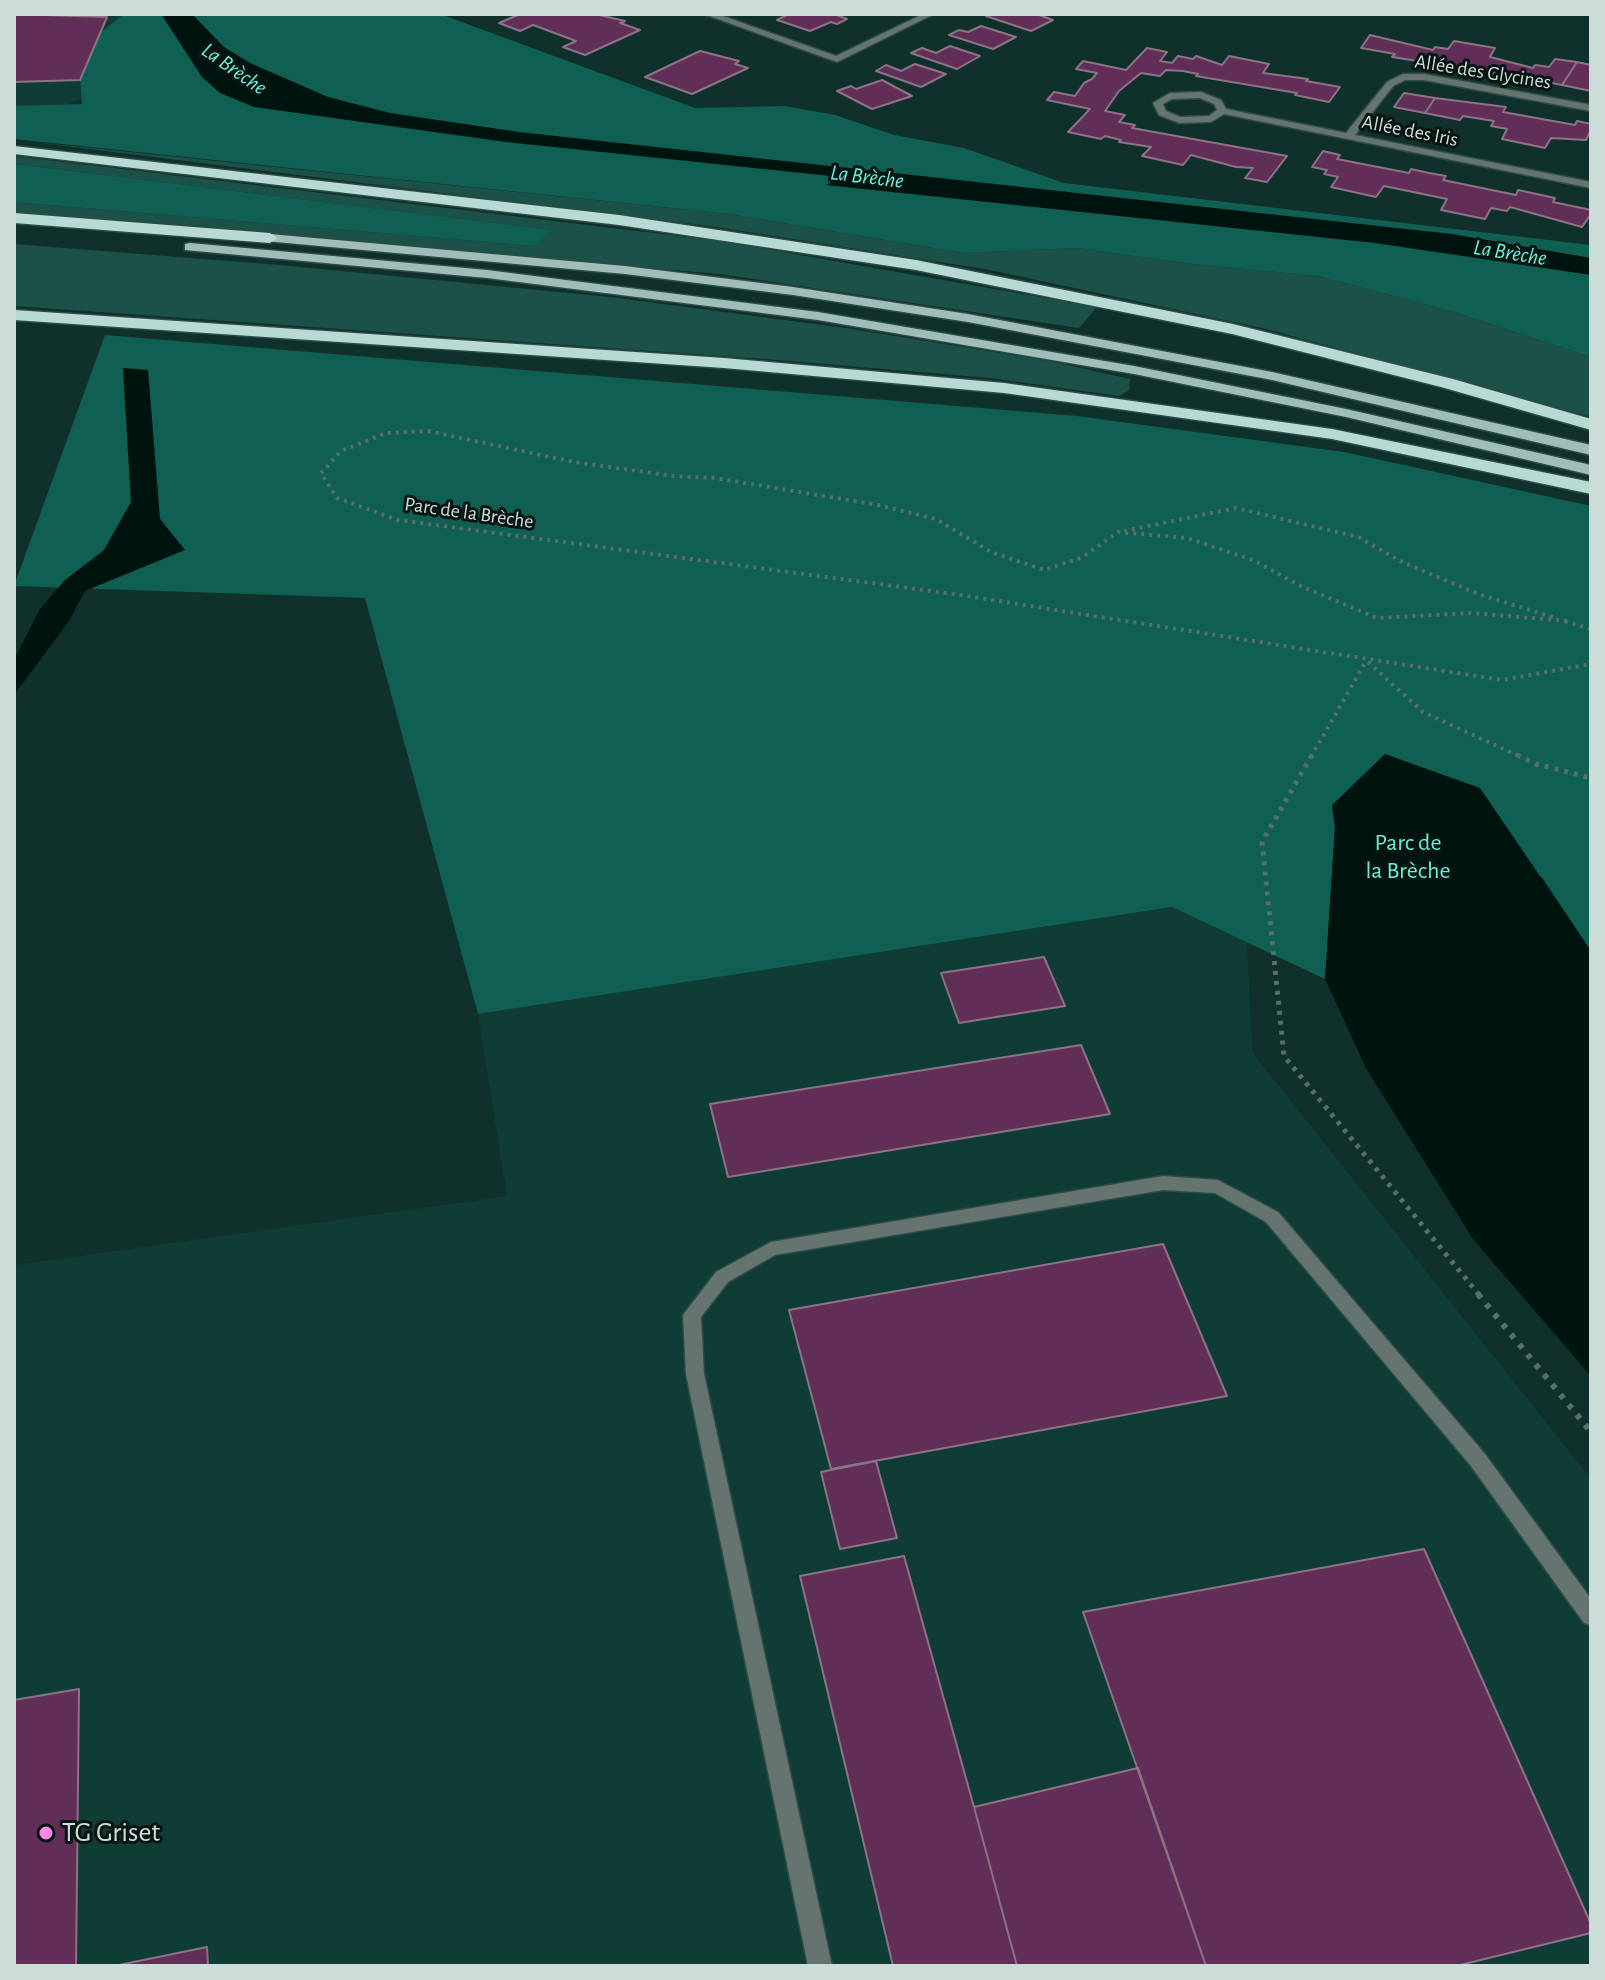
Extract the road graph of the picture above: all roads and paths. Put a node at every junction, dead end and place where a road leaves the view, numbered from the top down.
1 (708, 14) edge
2 (930, 14) edge
3 (1591, 108) edge
4 (1222, 111) junction
5 (1348, 137) junction
6 (14, 150) edge
7 (1591, 185) edge
8 (14, 218) edge
9 (14, 233) edge
10 (270, 238) joint
11 (190, 247) joint
12 (14, 315) edge
13 (1591, 425) edge
14 (1591, 450) edge
15 (1591, 470) edge
16 (1591, 488) edge
17 (1118, 532) junction
18 (1567, 621) junction
19 (1591, 629) edge
20 (1366, 661) junction
21 (1591, 664) edge
22 (1591, 778) edge
23 (1591, 1432) edge
24 (1591, 1616) edge
25 (820, 1966) edge

1 - 2 street
3 - 5 street, Allée des Glycines
4 - 4 street, Allée des Iris
4 - 5 street, Allée des Iris
5 - 7 street, Allée des Iris
6 - 13 highway
8 - 10 highway
9 - 11 highway
10 - 14 main road
11 - 15 main road
12 - 16 highway
17 - 18 path
17 - 18 path, Parc de la Brèche
17 - 20 path, Parc de la Brèche
18 - 19 path, Parc de la Brèche
20 - 21 path, Parc de la Brèche
20 - 22 path
20 - 23 path
24 - 25 street

